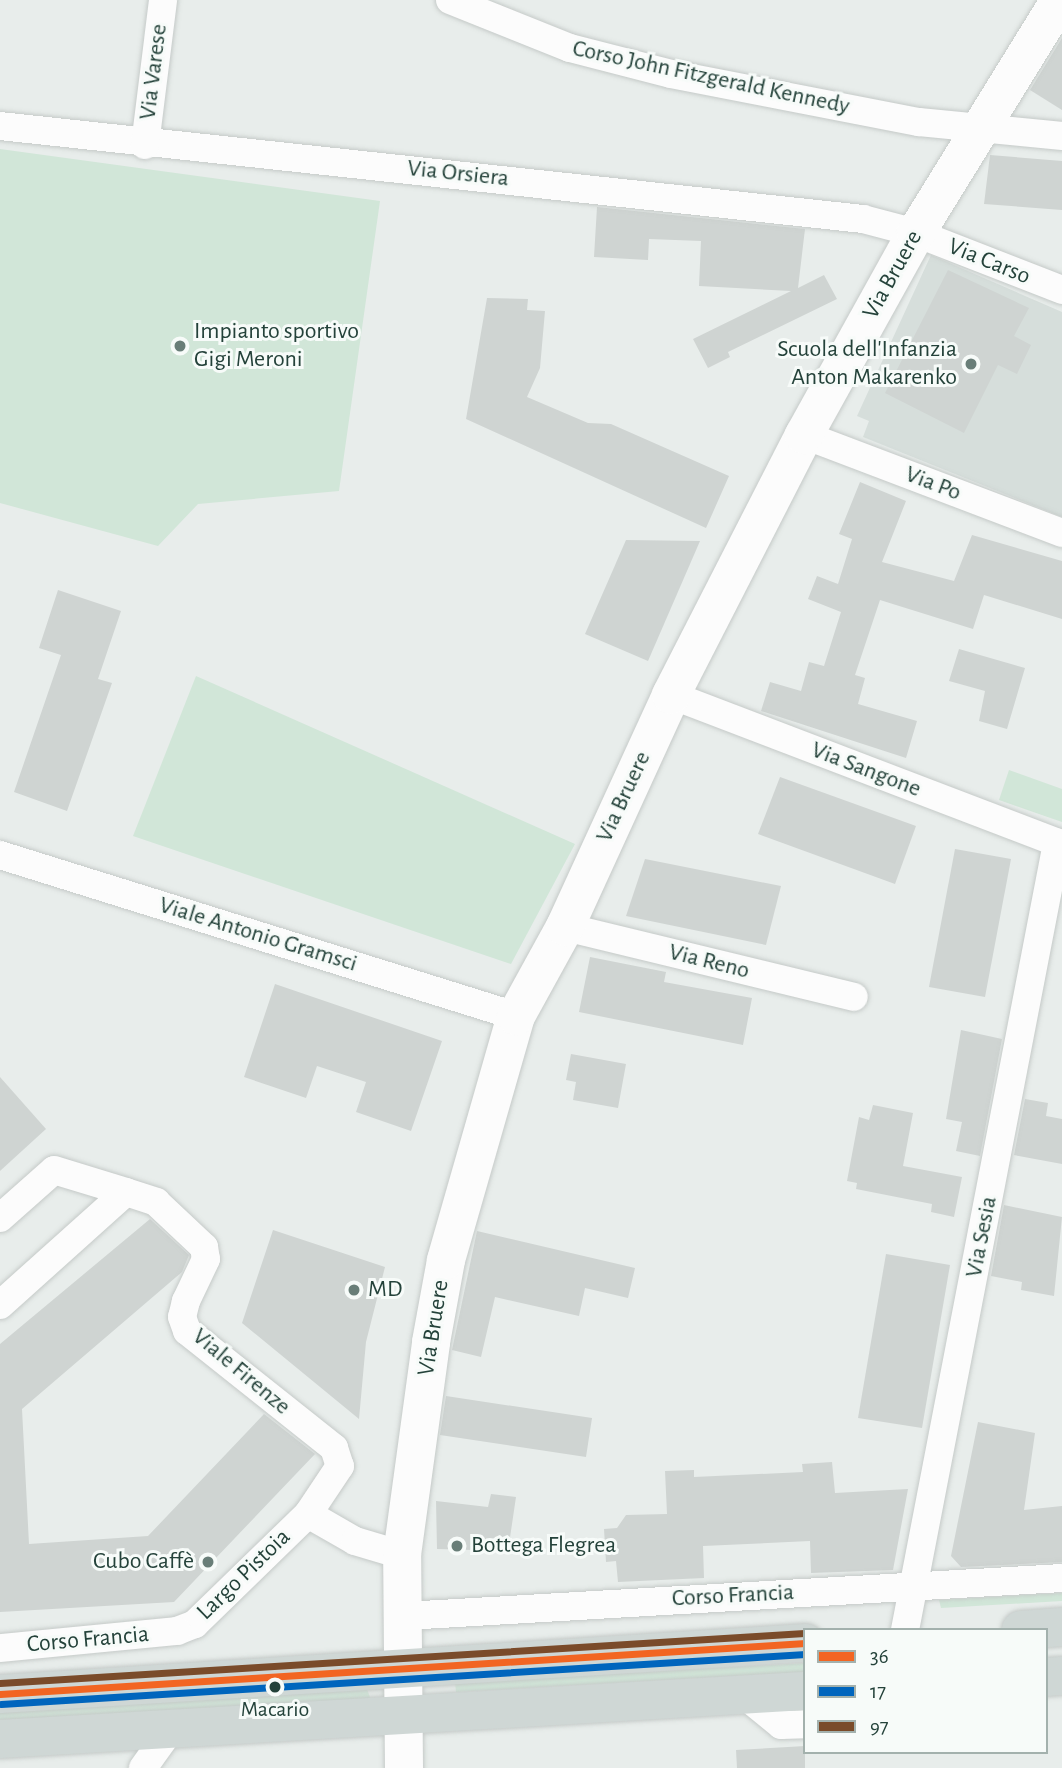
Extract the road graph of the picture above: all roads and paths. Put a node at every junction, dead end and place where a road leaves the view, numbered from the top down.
1 (163, 0) edge
2 (450, 0) edge
3 (1060, 0) edge
4 (0, 126) edge
5 (980, 131) junction
6 (1062, 136) edge
7 (145, 145) junction
8 (916, 233) junction
9 (1062, 290) edge
10 (804, 435) junction
11 (1062, 533) edge
12 (671, 695) junction
13 (1060, 844) edge
14 (0, 855) edge
15 (565, 927) junction
16 (854, 997) dead end
17 (516, 1016) junction
18 (126, 1192) junction
19 (0, 1218) edge
20 (0, 1305) edge
21 (338, 1454) joint
22 (309, 1514) junction
23 (402, 1555) junction
24 (1062, 1578) edge
25 (915, 1586) junction
26 (405, 1616) junction
27 (905, 1628) edge
28 (177, 1631) joint
29 (803, 1643) edge
30 (0, 1648) edge
31 (406, 1668) junction
32 (803, 1691) edge
33 (0, 1693) edge
34 (744, 1694) junction
35 (406, 1713) junction
36 (803, 1724) edge
37 (171, 1729) junction
38 (0, 1739) edge
39 (143, 1768) edge
40 (404, 1768) edge

1 - 7 street, Via Varese
2 - 5 street, Corso John Fitzgerald Kennedy
3 - 5 street, Via Bruere
4 - 7 street, Via Orsiera
5 - 6 street, Corso John Fitzgerald Kennedy
5 - 8 street, Via Bruere
7 - 8 street, Via Orsiera
8 - 9 street, Via Carso
8 - 10 street, Via Bruere
10 - 11 street, Via Po
10 - 12 street, Via Bruere
12 - 13 street, Via Sangone
12 - 15 street, Via Bruere
13 - 25 street, Via Sesia
14 - 17 street, Viale Antonio Gramsci
15 - 16 street, Via Reno
15 - 17 street, Via Bruere
17 - 23 street, Via Bruere
18 - 19 street, Viale Firenze
18 - 20 street
18 - 21 street, Viale Firenze
21 - 22 street, Largo Pistoia
22 - 23 street, Largo Pistoia
22 - 28 street, Largo Pistoia
23 - 26 street, Via Bruere
24 - 25 street, Corso Francia
25 - 26 street, Corso Francia
25 - 27 street, Via Sesia
26 - 31 street, Via Bruere
28 - 30 street, Corso Francia
29 - 31 main road, Corso Francia
31 - 33 main road, Corso Francia
31 - 35 street, Via Bruere
32 - 34 main road
34 - 35 main road
34 - 36 street
35 - 37 main road
35 - 40 street, Via Bruere
37 - 38 main road
37 - 39 street

